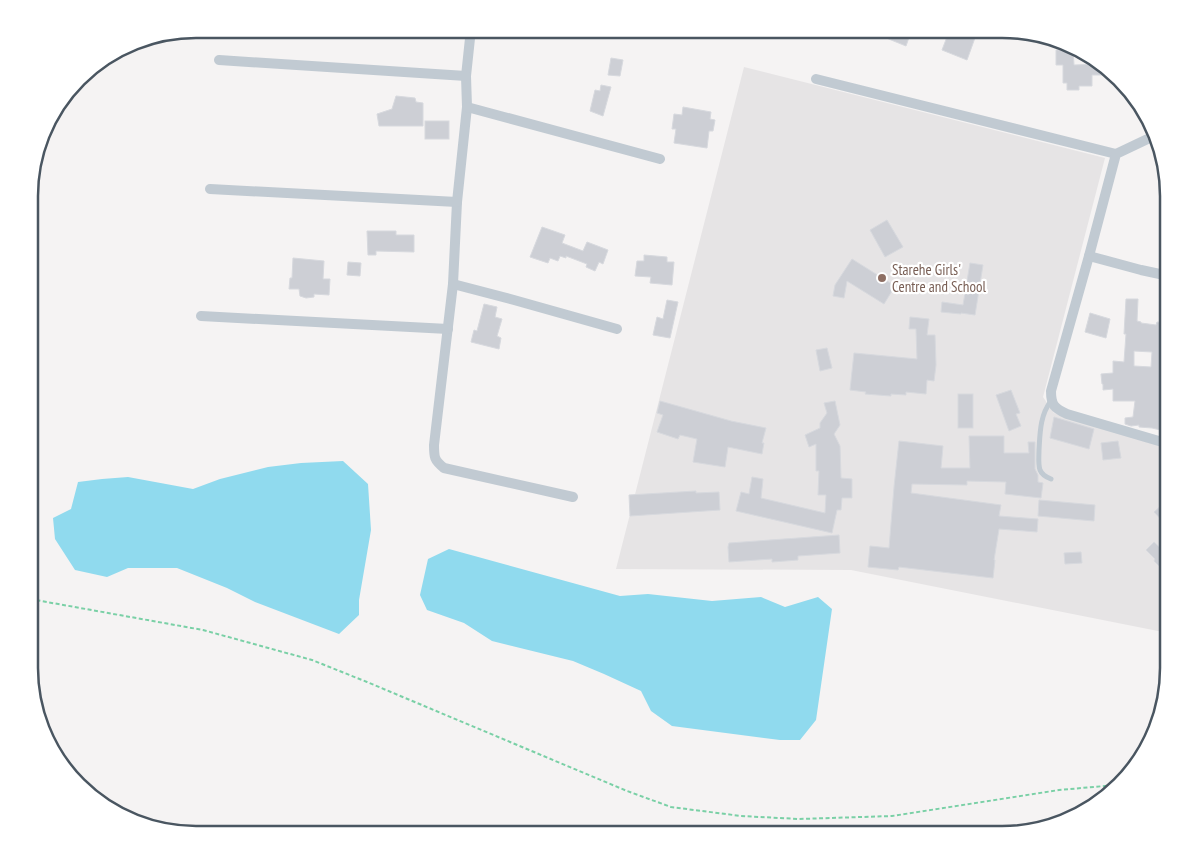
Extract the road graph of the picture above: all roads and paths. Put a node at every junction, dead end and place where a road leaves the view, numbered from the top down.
1 (470, 38) edge
2 (219, 60) dead end
3 (466, 76) junction
4 (816, 79) dead end
5 (467, 107) junction
6 (1149, 138) edge
7 (1116, 154) junction
8 (660, 159) dead end
9 (210, 189) dead end
10 (458, 202) junction
11 (1088, 256) junction
12 (1160, 274) edge
13 (454, 284) junction
14 (201, 316) dead end
15 (448, 329) junction
16 (617, 329) dead end
17 (1051, 401) junction
18 (1160, 441) edge
19 (1052, 479) dead end
20 (573, 497) dead end
21 (38, 599) edge
22 (1108, 786) edge

1 - 3 street
2 - 3 street
3 - 5 street
4 - 7 street
5 - 8 street
5 - 10 street
6 - 7 street
7 - 11 street
9 - 10 street
10 - 13 street
11 - 12 street
11 - 17 street
13 - 15 street
13 - 16 street
14 - 15 street
15 - 20 street
17 - 18 street
17 - 19 lane
21 - 22 path

